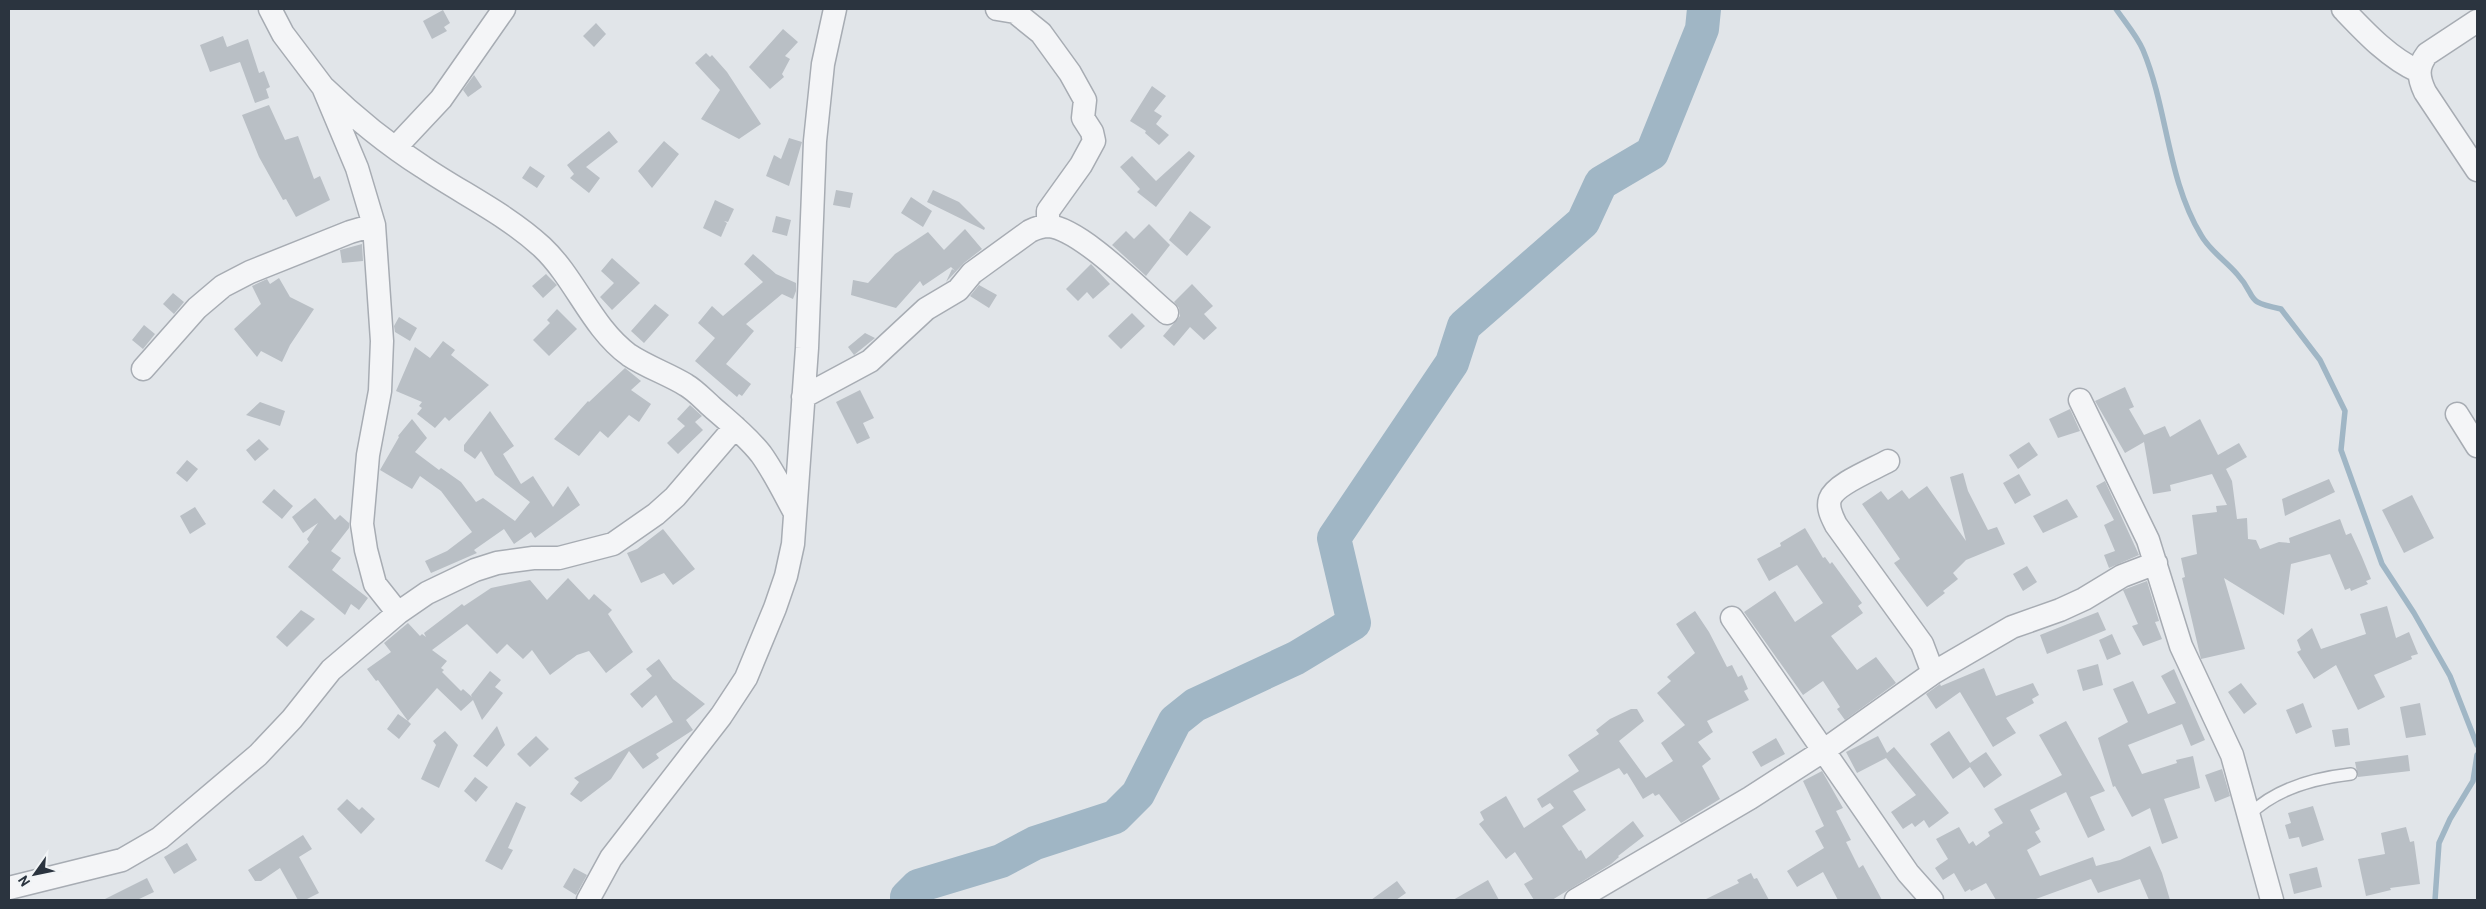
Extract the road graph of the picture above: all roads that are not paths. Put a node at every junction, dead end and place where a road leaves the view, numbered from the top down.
1 (270, 9) edge
2 (504, 9) edge
3 (835, 9) edge
4 (998, 9) edge
5 (2343, 9) edge
6 (2477, 21) edge
7 (2418, 71) junction
8 (323, 86) junction
9 (395, 148) junction
10 (2477, 170) edge
11 (374, 225) junction
12 (1048, 226) junction
13 (1167, 313) dead end
14 (143, 369) dead end
15 (802, 397) junction
16 (2080, 400) dead end
17 (2456, 414) dead end
18 (736, 428) junction
19 (2477, 446) edge
20 (1888, 461) dead end
21 (795, 514) junction
22 (2156, 563) junction
23 (398, 613) junction
24 (1732, 618) dead end
25 (1933, 673) junction
26 (1823, 751) junction
27 (2351, 774) dead end
28 (2250, 814) junction
29 (9, 888) edge
30 (588, 900) edge
31 (1576, 900) edge
32 (1932, 900) edge
33 (2272, 900) edge

1 - 8 street
2 - 9 street
3 - 15 street
4 - 12 street
5 - 7 street
6 - 7 street
7 - 10 street
8 - 9 street
8 - 11 street
9 - 18 street
11 - 14 street
11 - 23 street
12 - 13 street
12 - 15 street
15 - 21 street
16 - 22 street
17 - 19 street
18 - 21 street
18 - 23 street
20 - 25 street
21 - 30 street
22 - 25 street
22 - 28 street
23 - 29 street
24 - 26 street
25 - 26 street
26 - 31 street
26 - 32 street
27 - 28 lane
28 - 33 street

